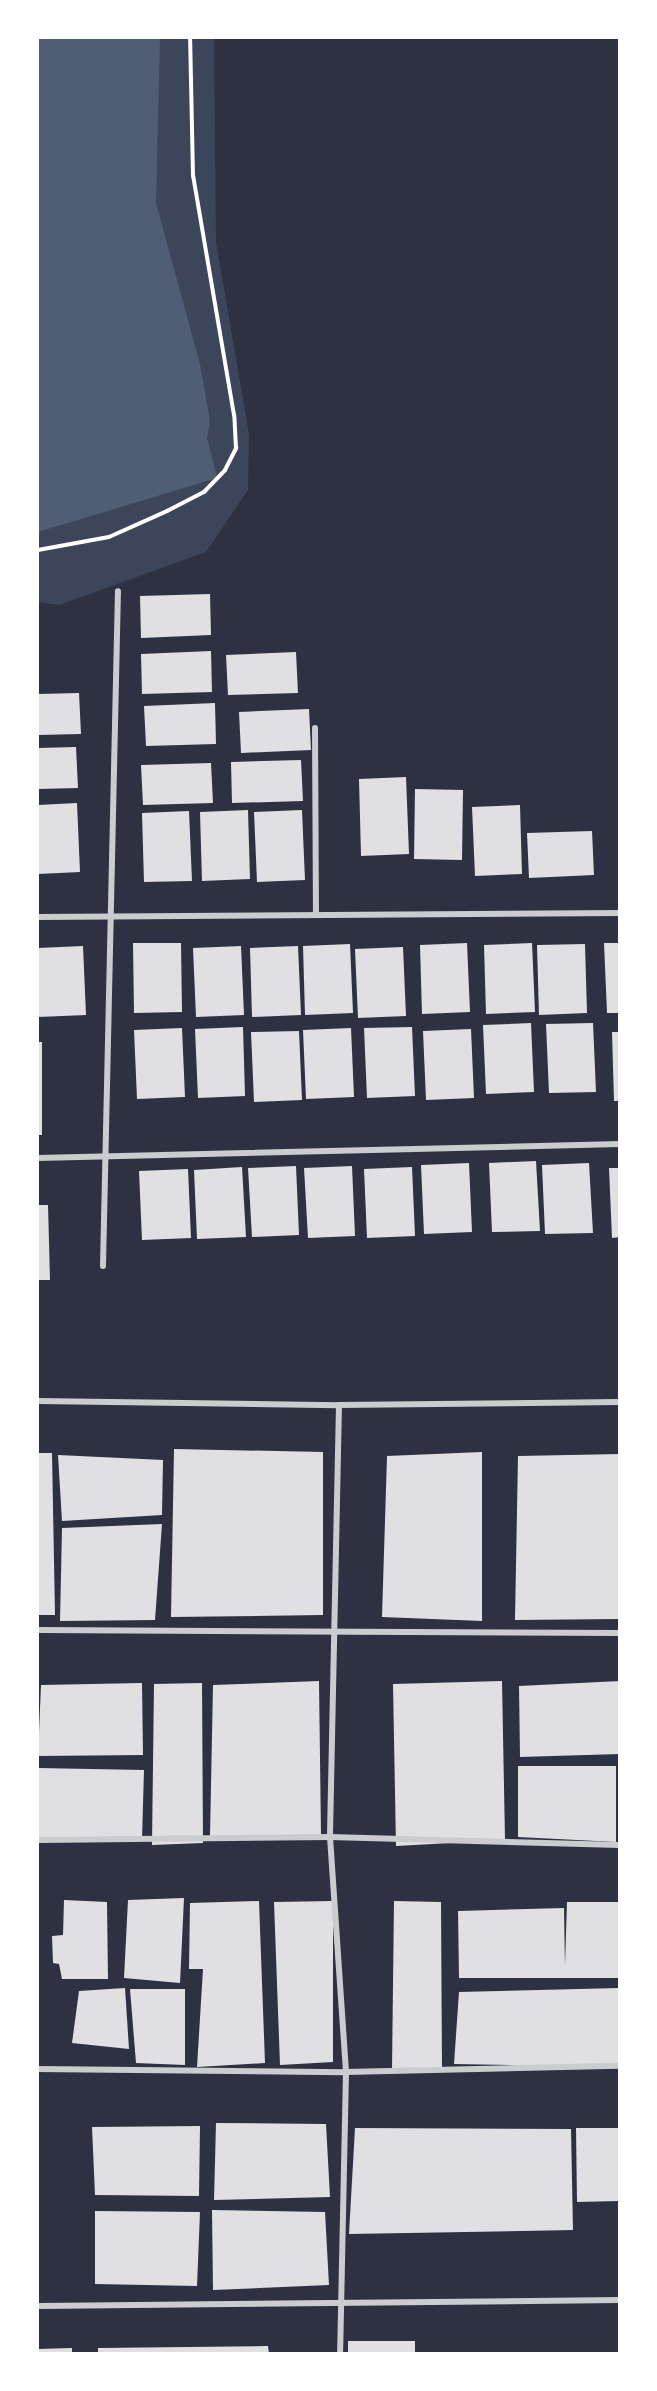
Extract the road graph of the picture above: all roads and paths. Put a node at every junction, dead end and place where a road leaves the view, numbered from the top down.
1 (190, 38) edge
2 (38, 550) edge
3 (118, 591) dead end
4 (315, 728) dead end
5 (620, 913) edge
6 (316, 915) junction
7 (38, 917) edge
8 (112, 917) junction
9 (620, 1144) edge
10 (105, 1156) junction
11 (38, 1158) edge
12 (103, 1266) dead end
13 (38, 1401) edge
14 (620, 1402) edge
15 (339, 1405) junction
16 (38, 1630) edge
17 (332, 1633) junction
18 (620, 1633) edge
19 (330, 1837) junction
20 (38, 1840) edge
21 (620, 1845) edge
22 (620, 2066) edge
23 (38, 2069) edge
24 (346, 2072) junction
25 (620, 2300) edge
26 (341, 2302) junction
27 (38, 2306) edge
28 (340, 2354) edge

1 - 2 path
3 - 8 street
4 - 6 street
5 - 6 street
6 - 8 street
7 - 8 street
8 - 10 street
9 - 10 street
10 - 11 street
10 - 12 street
13 - 15 street
14 - 15 street
15 - 17 street
16 - 17 street
17 - 18 street
17 - 19 street
19 - 20 street
19 - 21 street
19 - 24 street
22 - 24 street
23 - 24 street
24 - 26 street
25 - 26 street
26 - 27 street
26 - 28 street

